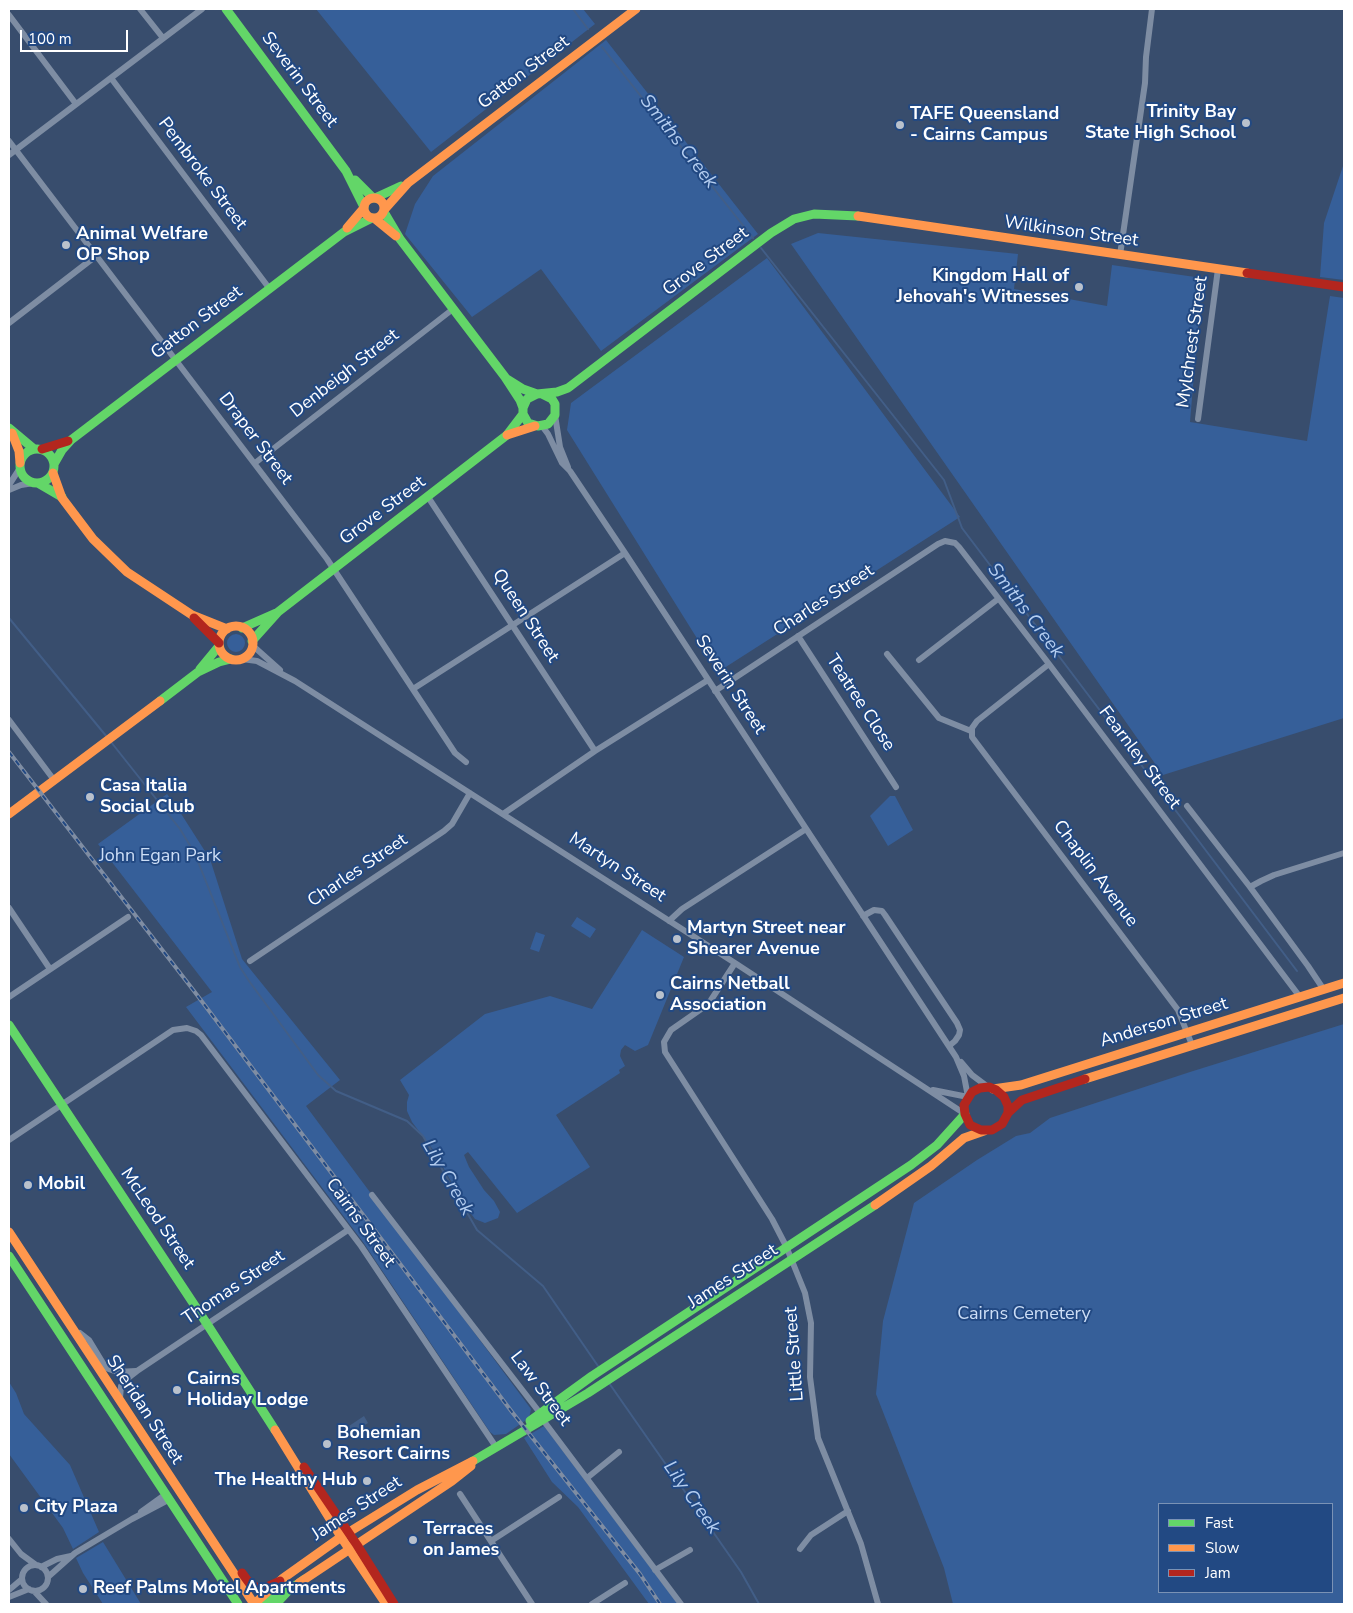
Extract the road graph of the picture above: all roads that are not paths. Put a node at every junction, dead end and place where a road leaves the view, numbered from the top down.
1 (140, 9) edge
2 (202, 9) edge
3 (226, 9) edge
4 (636, 9) edge
5 (1152, 9) edge
6 (9, 15) edge
7 (162, 38) junction
8 (111, 78) junction
9 (76, 104) junction
10 (9, 142) edge
11 (15, 150) junction
12 (9, 155) edge
13 (346, 171) junction
14 (408, 183) junction
15 (374, 198) junction
16 (364, 208) junction
17 (384, 211) junction
18 (373, 218) junction
19 (794, 219) joint
20 (344, 232) junction
21 (400, 239) junction
22 (1120, 255) junction
23 (96, 256) junction
24 (1218, 268) junction
25 (1344, 287) edge
26 (269, 288) junction
27 (453, 310) junction
28 (9, 322) edge
29 (176, 360) junction
30 (505, 377) junction
31 (568, 388) junction
32 (540, 394) junction
33 (523, 411) junction
34 (555, 412) junction
35 (1198, 419) dead end
36 (539, 426) junction
37 (10, 430) edge
38 (507, 435) junction
39 (71, 440) junction
40 (38, 449) junction
41 (255, 463) junction
42 (20, 466) junction
43 (54, 468) junction
44 (570, 471) junction
45 (36, 483) junction
46 (9, 485) edge
47 (9, 490) edge
48 (428, 497) junction
49 (62, 498) junction
50 (950, 541) joint
51 (624, 553) junction
52 (333, 569) junction
53 (998, 599) junction
54 (278, 612) junction
55 (192, 615) junction
56 (513, 625) junction
57 (242, 628) junction
58 (227, 629) junction
59 (798, 636) junction
60 (252, 643) junction
61 (219, 645) junction
62 (887, 654) dead end
63 (231, 659) junction
64 (242, 659) junction
65 (919, 660) dead end
66 (1049, 664) junction
67 (198, 672) junction
68 (286, 676) junction
69 (708, 680) junction
70 (413, 689) junction
71 (715, 691) junction
72 (9, 720) edge
73 (973, 728) junction
74 (595, 751) junction
75 (466, 762) dead end
76 (54, 780) junction
77 (896, 787) dead end
78 (470, 794) junction
79 (1187, 806) dead end
80 (9, 814) edge
81 (503, 814) junction
82 (806, 829) junction
83 (1344, 853) edge
84 (1250, 887) junction
85 (9, 908) edge
86 (863, 916) junction
87 (128, 917) dead end
88 (669, 921) junction
89 (250, 960) dead end
90 (735, 963) junction
91 (50, 969) junction
92 (1344, 983) edge
93 (1324, 990) junction
94 (9, 997) edge
95 (1300, 997) junction
96 (1344, 998) edge
97 (9, 1025) edge
98 (1188, 1032) junction
99 (1192, 1045) junction
100 (949, 1046) junction
101 (956, 1057) junction
102 (991, 1088) junction
103 (930, 1090) junction
104 (968, 1097) junction
105 (62, 1105) junction
106 (1008, 1113) junction
107 (965, 1114) junction
108 (984, 1131) junction
109 (9, 1140) edge
110 (372, 1195) dead end
111 (348, 1230) junction
112 (9, 1232) edge
113 (786, 1246) junction
114 (9, 1256) edge
115 (791, 1259) junction
116 (69, 1324) junction
117 (207, 1324) junction
118 (137, 1371) junction
119 (120, 1403) junction
120 (541, 1416) junction
121 (496, 1448) junction
122 (619, 1452) dead end
123 (486, 1454) junction
124 (587, 1478) junction
125 (180, 1492) junction
126 (460, 1494) dead end
127 (168, 1497) junction
128 (559, 1497) dead end
129 (848, 1512) junction
130 (345, 1535) junction
131 (9, 1539) edge
132 (491, 1541) junction
133 (353, 1547) junction
134 (800, 1549) dead end
135 (690, 1550) dead end
136 (20, 1554) junction
137 (72, 1555) junction
138 (38, 1566) junction
139 (655, 1570) junction
140 (23, 1572) junction
141 (48, 1577) junction
142 (305, 1579) junction
143 (22, 1580) junction
144 (280, 1581) junction
145 (625, 1583) dead end
146 (45, 1586) junction
147 (9, 1590) edge
148 (32, 1590) junction
149 (9, 1597) edge
150 (45, 1604) edge
151 (238, 1604) edge
152 (253, 1604) edge
153 (263, 1604) edge
154 (276, 1604) edge
155 (386, 1604) edge
156 (394, 1604) edge
157 (532, 1604) edge
158 (592, 1604) edge
159 (681, 1604) edge
160 (878, 1604) edge

1 - 7 street
2 - 7 street
3 - 13 main road, Severin Street
4 - 14 main road, Gatton Street
5 - 22 street
6 - 9 street
7 - 8 street
8 - 9 street
8 - 26 street, Pembroke Street
9 - 11 street
10 - 11 street, Draper Street
11 - 12 street
11 - 23 street, Draper Street
13 - 15 main road, Severin Street
13 - 16 main road, Severin Street
14 - 15 main road, Gatton Street
14 - 17 main road, Gatton Street
15 - 16 main road
15 - 17 main road
16 - 18 main road
16 - 20 main road, Gatton Street
17 - 18 main road
17 - 21 main road
18 - 20 main road, Gatton Street
18 - 21 main road
19 - 22 main road, Wilkinson Street
19 - 31 main road, Grove Street
20 - 26 main road, Gatton Street
21 - 27 main road
22 - 24 main road, Wilkinson Street
23 - 28 street
23 - 29 street, Draper Street
24 - 25 main road, Wilkinson Street
24 - 35 street, Mylchrest Street
26 - 29 main road, Gatton Street
27 - 30 main road
27 - 41 street, Denbeigh Street
29 - 39 main road, Gatton Street
29 - 41 street, Draper Street
30 - 32 main road
30 - 33 main road
31 - 32 main road, Grove Street
31 - 34 main road, Grove Street
32 - 33 main road
32 - 34 main road
33 - 36 main road
33 - 38 main road, Grove Street
34 - 36 main road
34 - 44 street, Severin Street
36 - 38 main road, Grove Street
36 - 44 street, Severin Street
37 - 40 main road
37 - 42 main road
38 - 48 main road, Grove Street
39 - 40 main road, Gatton Street
39 - 43 main road, Gatton Street
40 - 42 main road
40 - 43 main road
41 - 52 street, Draper Street
42 - 45 main road
42 - 46 street
43 - 45 main road
43 - 49 main road
44 - 51 street, Severin Street
45 - 47 street
45 - 49 main road
48 - 52 main road, Grove Street
48 - 56 street, Queen Street
49 - 55 main road
50 - 53 street, Fearnley Street
50 - 59 street, Charles Street
51 - 56 street
51 - 69 street, Severin Street
52 - 54 main road, Grove Street
52 - 70 street, Draper Street
53 - 65 street
53 - 66 street, Fearnley Street
54 - 57 main road, Grove Street
54 - 60 main road, Grove Street
55 - 58 main road
55 - 61 main road
56 - 70 street
56 - 74 street, Queen Street
57 - 58 main road
57 - 60 main road
58 - 61 main road
59 - 71 street, Charles Street
59 - 77 street, Teatree Close
60 - 64 main road
60 - 68 street, Martyn Street
61 - 63 main road
61 - 67 main road
62 - 73 street
63 - 64 main road
63 - 67 main road
64 - 68 street, Martyn Street
66 - 73 street
66 - 95 street, Fearnley Street
67 - 76 main road
68 - 78 street, Martyn Street
69 - 71 street, Severin Street
69 - 74 street
70 - 75 street, Draper Street
71 - 82 street, Severin Street
72 - 76 street
73 - 98 street, Chaplin Avenue
74 - 81 street
76 - 80 main road
78 - 81 street, Martyn Street
78 - 89 street, Charles Street
79 - 84 street, Fearnley Street
81 - 88 street, Martyn Street
82 - 86 street, Severin Street
82 - 88 street
83 - 84 street
84 - 93 street, Fearnley Street
85 - 91 street
86 - 100 street, Severin Street
86 - 100 street
87 - 91 street
88 - 90 street, Martyn Street
90 - 103 street, Martyn Street
90 - 113 street, Little Street
91 - 94 street
92 - 93 main road, Anderson Street
93 - 95 main road, Anderson Street
95 - 98 main road, Anderson Street
96 - 99 main road, Anderson Street
97 - 105 main road, McLeod Street
98 - 99 street, Chaplin Avenue
98 - 102 main road, Anderson Street
99 - 106 main road, Anderson Street
100 - 101 street, Severin Street
101 - 102 street, Severin Street
101 - 104 street, Severin Street
102 - 104 main road
102 - 106 main road
103 - 104 street, Martyn Street
103 - 107 street, Martyn Street
104 - 107 main road
105 - 109 street
105 - 111 street, Cairns Street
105 - 117 main road, McLeod Street
106 - 108 main road
107 - 108 main road
107 - 113 main road, James Street
108 - 115 main road, James Street
110 - 120 street, Law Street
111 - 117 street, Thomas Street
111 - 121 street, Cairns Street
112 - 116 main road, Sheridan Street
113 - 115 street, Little Street
113 - 120 main road, James Street
114 - 127 main road, Sheridan Street
115 - 120 main road, James Street
115 - 129 street, Little Street
116 - 118 street
116 - 119 main road, Sheridan Street
117 - 118 street, Thomas Street
117 - 130 main road, McLeod Street
118 - 119 street, Thomas Street
119 - 125 main road, Sheridan Street
120 - 121 main road, James Street
120 - 124 street, Law Street
121 - 123 main road, James Street
122 - 124 street
123 - 130 main road, James Street
123 - 133 main road, James Street
124 - 139 street, Law Street
125 - 127 main road
125 - 144 main road
125 - 152 main road, Sheridan Street
126 - 132 street
127 - 137 street
127 - 151 main road, Sheridan Street
128 - 132 street
129 - 134 street
129 - 160 street, Little Street
130 - 133 main road, McLeod Street
130 - 144 main road, James Street
131 - 136 street
132 - 157 street
133 - 142 main road, James Street
133 - 155 main road, McLeod Street
133 - 156 main road, McLeod Street
135 - 139 street
136 - 138 street
136 - 140 street
137 - 138 street
137 - 141 street
138 - 140 street
138 - 141 street
139 - 159 street, Law Street
140 - 143 street
141 - 146 street
142 - 153 main road, James Street
142 - 154 main road
143 - 147 street
143 - 148 street
144 - 152 main road, James Street
145 - 158 street
146 - 148 street
146 - 150 street
148 - 149 street
148 - 150 street

